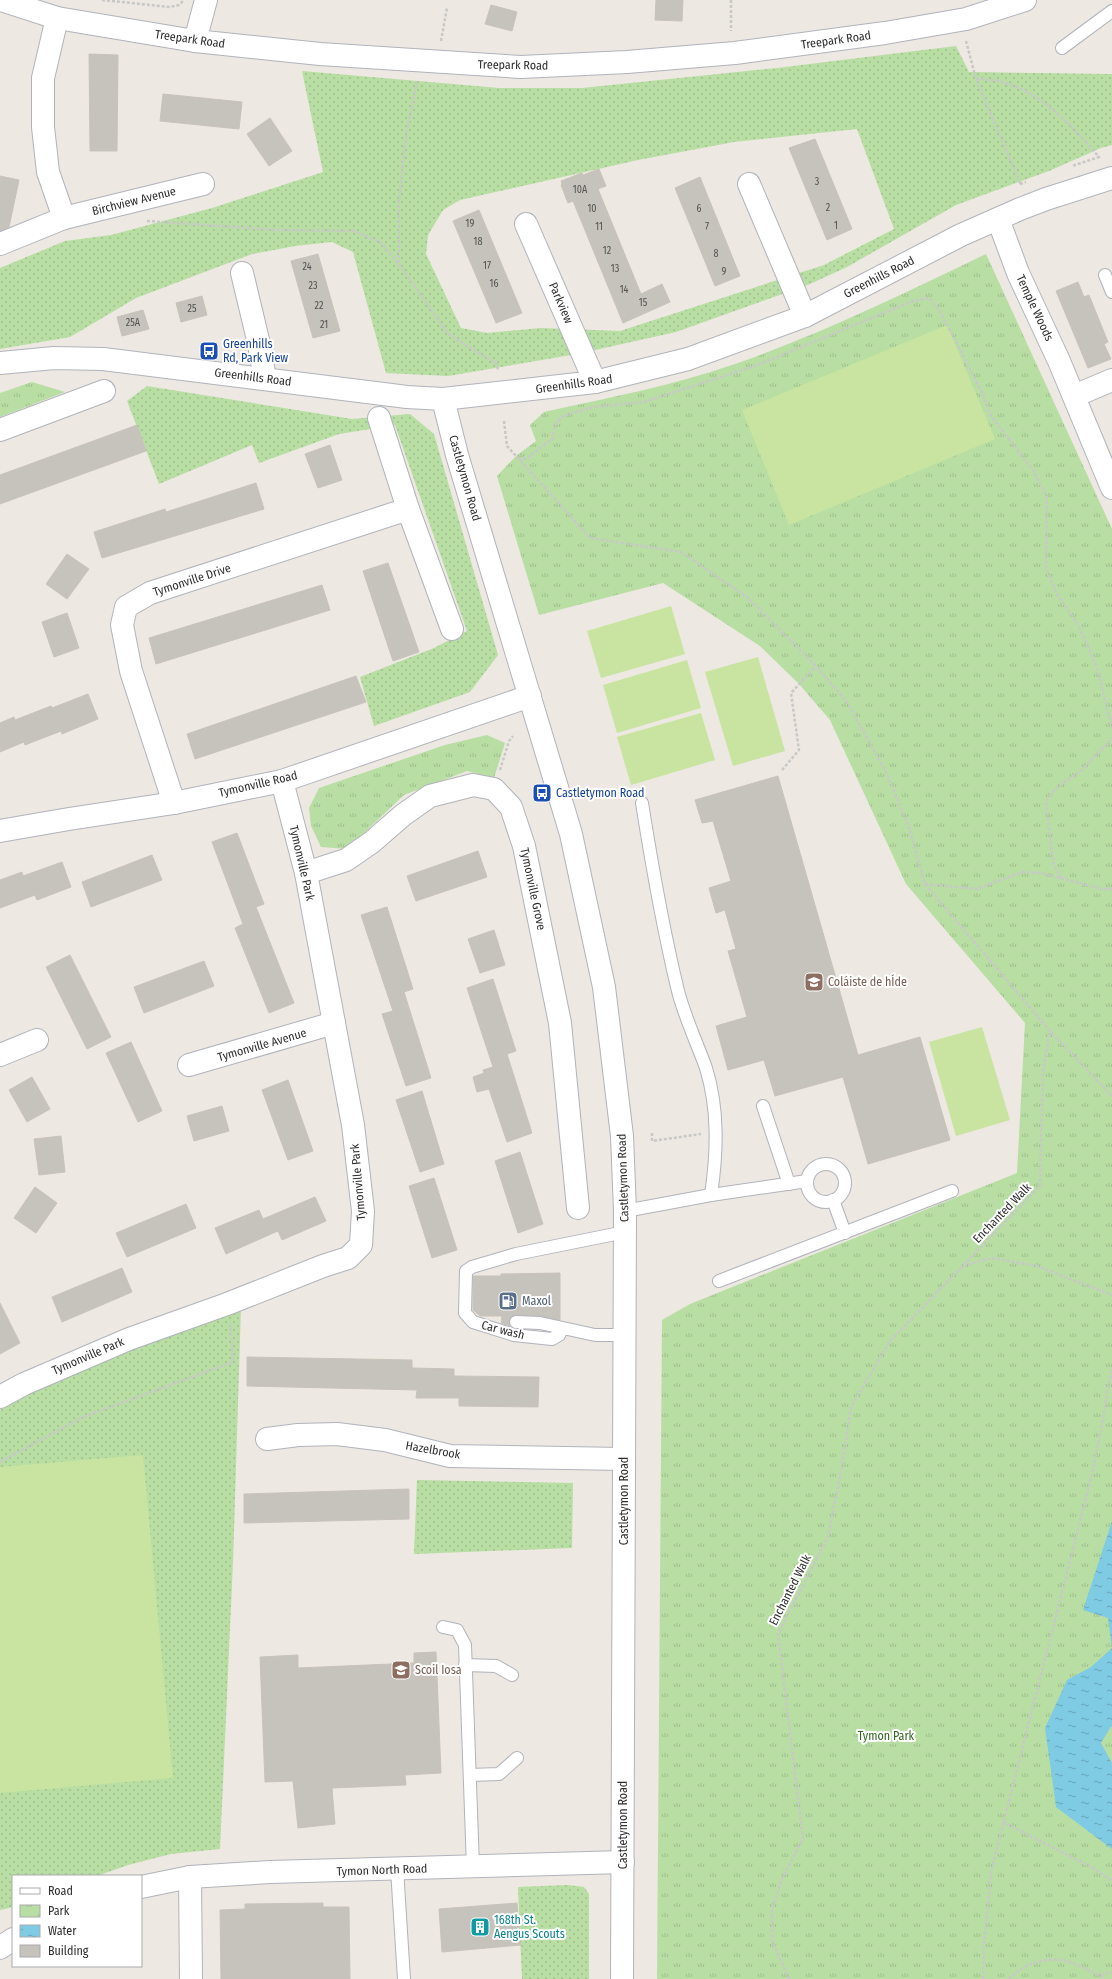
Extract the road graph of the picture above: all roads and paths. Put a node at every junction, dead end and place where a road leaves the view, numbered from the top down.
1 (1, 0) edge
2 (102, 0) edge
3 (184, 0) edge
4 (206, 0) edge
5 (731, 0) edge
6 (1025, 0) edge
7 (447, 8) dead end
8 (1112, 11) edge
9 (57, 18) junction
10 (731, 33) dead end
11 (965, 35) dead end
12 (195, 41) junction
13 (440, 42) dead end
14 (1062, 48) dead end
15 (976, 78) junction
16 (418, 81) dead end
17 (1099, 157) dead end
18 (1112, 178) edge
19 (204, 184) dead end
20 (750, 184) dead end
21 (1022, 188) dead end
22 (64, 218) junction
23 (998, 219) junction
24 (142, 220) dead end
25 (526, 224) dead end
26 (0, 244) edge
27 (399, 264) junction
28 (242, 273) dead end
29 (1105, 275) dead end
30 (1112, 292) edge
31 (805, 316) junction
32 (0, 363) edge
33 (499, 376) dead end
34 (265, 379) junction
35 (1112, 380) edge
36 (594, 382) junction
37 (104, 392) dead end
38 (1074, 396) junction
39 (443, 399) junction
40 (379, 418) dead end
41 (504, 421) dead end
42 (0, 430) edge
43 (517, 458) junction
44 (1112, 488) edge
45 (408, 510) junction
46 (452, 629) dead end
47 (816, 666) junction
48 (530, 696) junction
49 (1112, 728) edge
50 (513, 736) dead end
51 (1112, 738) edge
52 (782, 770) dead end
53 (499, 775) dead end
54 (282, 781) junction
55 (174, 803) junction
56 (642, 803) dead end
57 (0, 832) edge
58 (306, 872) junction
59 (1061, 878) junction
60 (925, 884) junction
61 (1112, 889) edge
62 (334, 1023) junction
63 (1050, 1031) junction
64 (37, 1040) dead end
65 (0, 1055) edge
66 (190, 1066) dead end
67 (1112, 1096) edge
68 (763, 1106) dead end
69 (716, 1131) junction
70 (652, 1133) dead end
71 (807, 1181) junction
72 (789, 1184) junction
73 (952, 1191) dead end
74 (711, 1195) junction
75 (833, 1200) junction
76 (578, 1208) dead end
77 (625, 1221) junction
78 (845, 1233) junction
79 (963, 1266) junction
80 (718, 1281) dead end
81 (1112, 1295) edge
82 (227, 1304) junction
83 (516, 1322) dead end
84 (562, 1329) junction
85 (626, 1335) junction
86 (1112, 1368) edge
87 (0, 1397) edge
88 (267, 1439) dead end
89 (624, 1459) junction
90 (0, 1462) edge
91 (443, 1627) dead end
92 (466, 1665) junction
93 (512, 1675) dead end
94 (517, 1758) dead end
95 (470, 1775) junction
96 (1003, 1822) junction
97 (623, 1862) junction
98 (473, 1866) junction
99 (397, 1869) junction
100 (190, 1877) junction
101 (1112, 1881) edge
102 (142, 1887) edge
103 (1112, 1972) edge
104 (1101, 1976) junction
105 (191, 1979) edge
106 (404, 1979) edge
107 (622, 1979) edge
108 (789, 1979) edge
109 (983, 1979) edge
110 (1009, 1979) edge
111 (1103, 1979) edge

1 - 9 street, Treepark Road
2 - 3 path
4 - 12 street
5 - 10 path
6 - 12 street, Treepark Road
7 - 13 path
8 - 14 lane
9 - 12 street, Treepark Road
9 - 22 street
11 - 15 path
15 - 17 path
15 - 21 path
16 - 27 path
18 - 23 street, Greenhills Road
19 - 22 street, Birchview Avenue
20 - 31 street
22 - 26 street, Birchview Avenue
23 - 31 street, Greenhills Road
23 - 38 street, Temple Woods
24 - 27 path
25 - 36 street, Parkview
27 - 33 path
28 - 34 street
29 - 30 lane
31 - 36 street, Greenhills Road
32 - 34 street, Greenhills Road
34 - 39 street, Greenhills Road
35 - 38 street
36 - 39 street, Greenhills Road
37 - 42 street
38 - 44 street, Temple Woods
39 - 48 street, Castletymon Road
40 - 45 street
41 - 43 path
43 - 47 path
43 - 49 path
45 - 46 street
45 - 55 street, Tymonville Drive
47 - 52 path
47 - 60 path
48 - 54 street, Tymonville Road
48 - 77 street, Castletymon Road
50 - 53 path
51 - 59 path
54 - 55 street, Tymonville Road
54 - 58 street, Tymonville Park
55 - 57 street, Tymonville Road
56 - 69 lane
58 - 62 street, Tymonville Park
58 - 76 street, Tymonville Grove
59 - 60 path
59 - 61 path
60 - 63 path
62 - 66 street, Tymonville Avenue
62 - 82 street, Tymonville Park
63 - 67 path
63 - 79 path, Enchanted Walk
64 - 65 street
68 - 72 lane
69 - 70 path
69 - 74 lane
71 - 72 lane
71 - 75 lane
71 - 75 lane
72 - 74 lane
73 - 78 lane
74 - 77 lane
75 - 78 lane
77 - 84 lane, Car wash
77 - 85 street, Castletymon Road
78 - 80 lane
79 - 81 path, Enchanted Walk
79 - 108 path, Enchanted Walk
82 - 87 street, Tymonville Park
82 - 90 path
83 - 84 lane
84 - 85 lane
85 - 89 street, Castletymon Road
86 - 96 path
88 - 89 street, Hazelbrook
89 - 97 street, Castletymon Road
91 - 92 lane
92 - 93 lane
92 - 95 lane
94 - 95 lane
95 - 98 lane
96 - 101 path
96 - 109 path
97 - 98 street, Tymon North Road
97 - 107 street, Castletymon Road
98 - 99 street, Tymon North Road
99 - 100 street, Tymon North Road
99 - 106 lane
100 - 102 street, Tymon North Road
100 - 105 street
103 - 104 path
104 - 110 path
104 - 111 path

